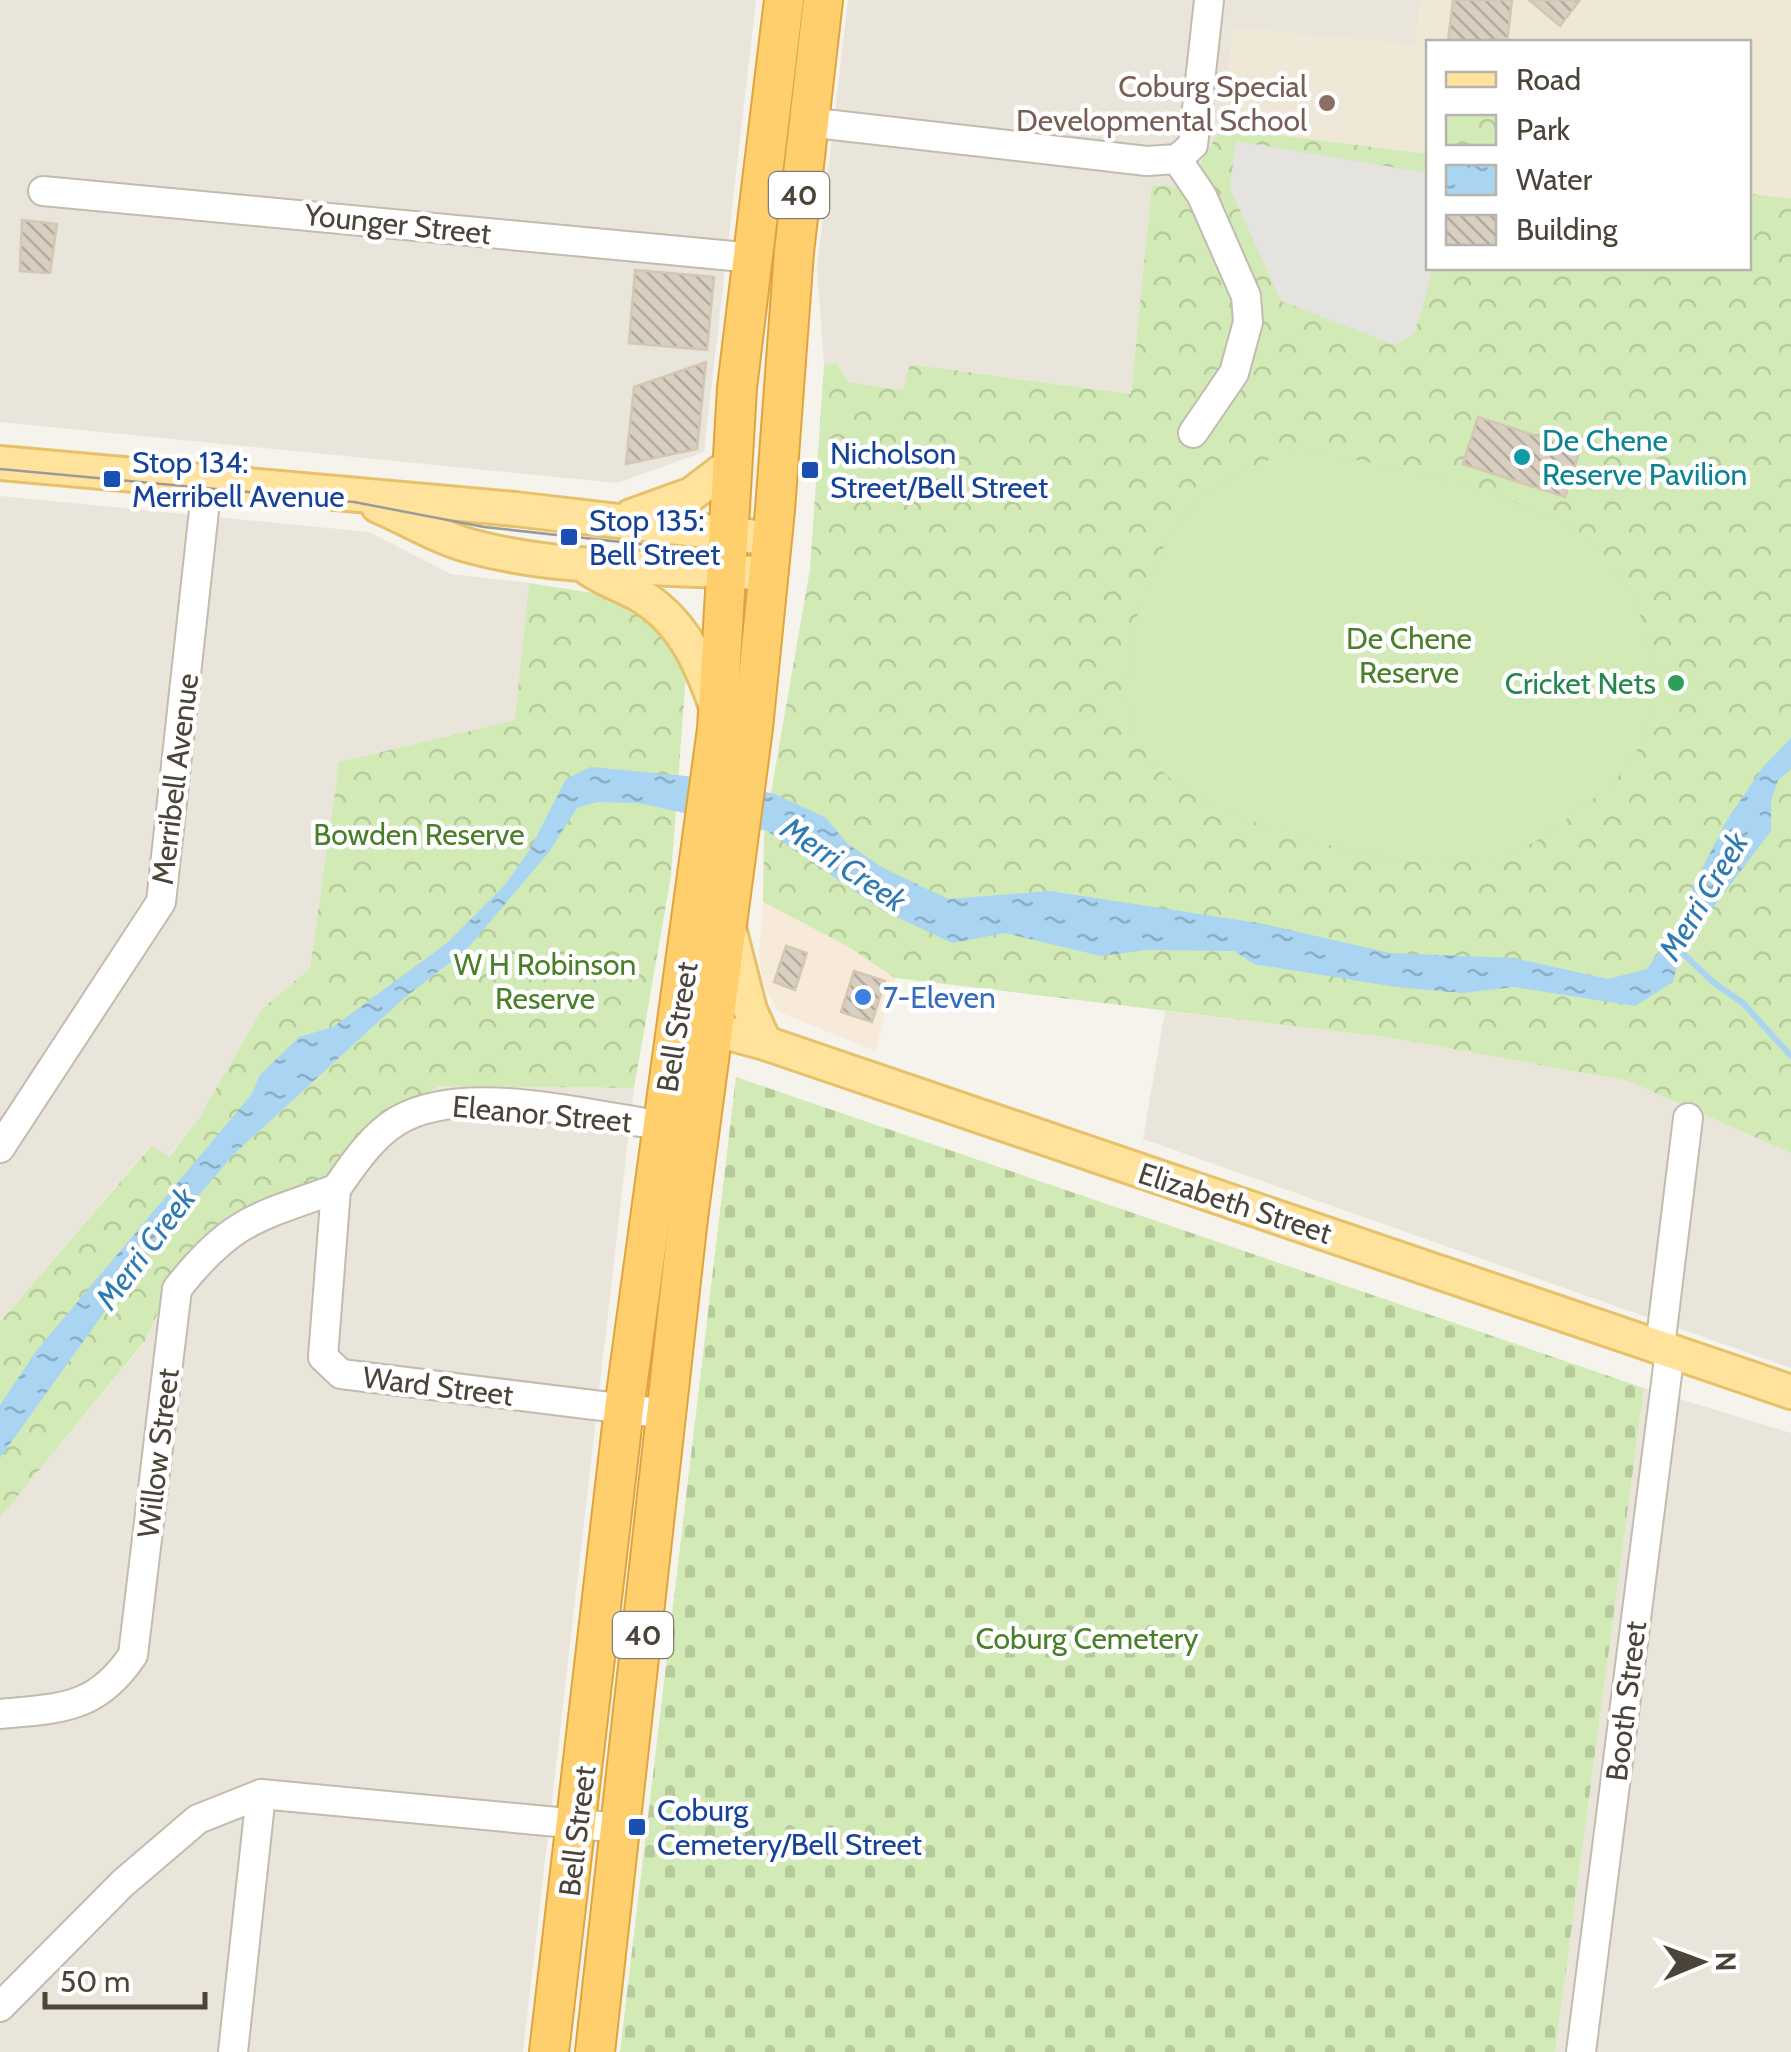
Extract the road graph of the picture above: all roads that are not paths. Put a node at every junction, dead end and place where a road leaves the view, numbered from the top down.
1 (784, 0) edge
2 (823, 0) edge
3 (1210, 0) edge
4 (807, 122) junction
5 (1185, 152) junction
6 (43, 191) dead end
7 (754, 258) junction
8 (737, 388) junction
9 (783, 390) junction
10 (1193, 432) dead end
11 (0, 463) edge
12 (730, 465) junction
13 (208, 483) junction
14 (345, 496) junction
15 (617, 520) junction
16 (728, 552) junction
17 (771, 557) junction
18 (577, 562) junction
19 (730, 723) junction
20 (722, 839) junction
21 (728, 927) junction
22 (696, 1024) junction
23 (765, 1043) junction
24 (1688, 1118) dead end
25 (661, 1125) junction
26 (0, 1148) edge
27 (336, 1189) junction
28 (1665, 1349) junction
29 (1791, 1392) edge
30 (624, 1409) junction
31 (667, 1414) junction
32 (0, 1714) edge
33 (261, 1794) junction
34 (579, 1822) junction
35 (620, 1828) junction
36 (0, 2006) edge
37 (233, 2052) edge
38 (549, 2052) edge
39 (596, 2052) edge
40 (1581, 2052) edge

1 - 7 highway, Bell Street / 40
2 - 4 highway, Bell Street / 40
3 - 5 street
4 - 5 street
4 - 9 highway, Bell Street / 40
5 - 10 street
6 - 7 street, Younger Street
7 - 8 highway, Bell Street / 40
8 - 9 highway
8 - 12 highway, Bell Street / 40
9 - 17 highway, Bell Street / 40
11 - 13 main road
12 - 15 main road
12 - 16 highway, Bell Street / 40
13 - 14 main road
13 - 26 street, Merribell Avenue
14 - 15 main road
14 - 18 main road
15 - 16 main road
16 - 17 main road
16 - 18 main road
16 - 19 highway, Bell Street / 40
17 - 19 highway, Bell Street / 40
18 - 19 main road
19 - 20 highway, Bell Street / 40
20 - 21 highway, Bell Street / 40
20 - 22 highway, Bell Street / 40
21 - 22 highway, Bell Street / 40
21 - 23 main road
22 - 23 main road, Elizabeth Street
22 - 25 highway, Bell Street / 40
22 - 31 highway, Bell Street / 40
23 - 28 main road, Elizabeth Street
24 - 28 street, Booth Street
25 - 27 street, Eleanor Street
25 - 30 highway, Bell Street / 40
27 - 30 street, Ward Street
27 - 32 street, Willow Street
28 - 29 main road, Elizabeth Street
28 - 40 street, Booth Street
30 - 31 street, Ward Street
30 - 34 highway, Bell Street / 40
31 - 35 highway, Bell Street / 40
33 - 34 street
33 - 36 street
33 - 37 street
34 - 35 street
34 - 38 highway, Bell Street / 40
35 - 39 highway, Bell Street / 40

